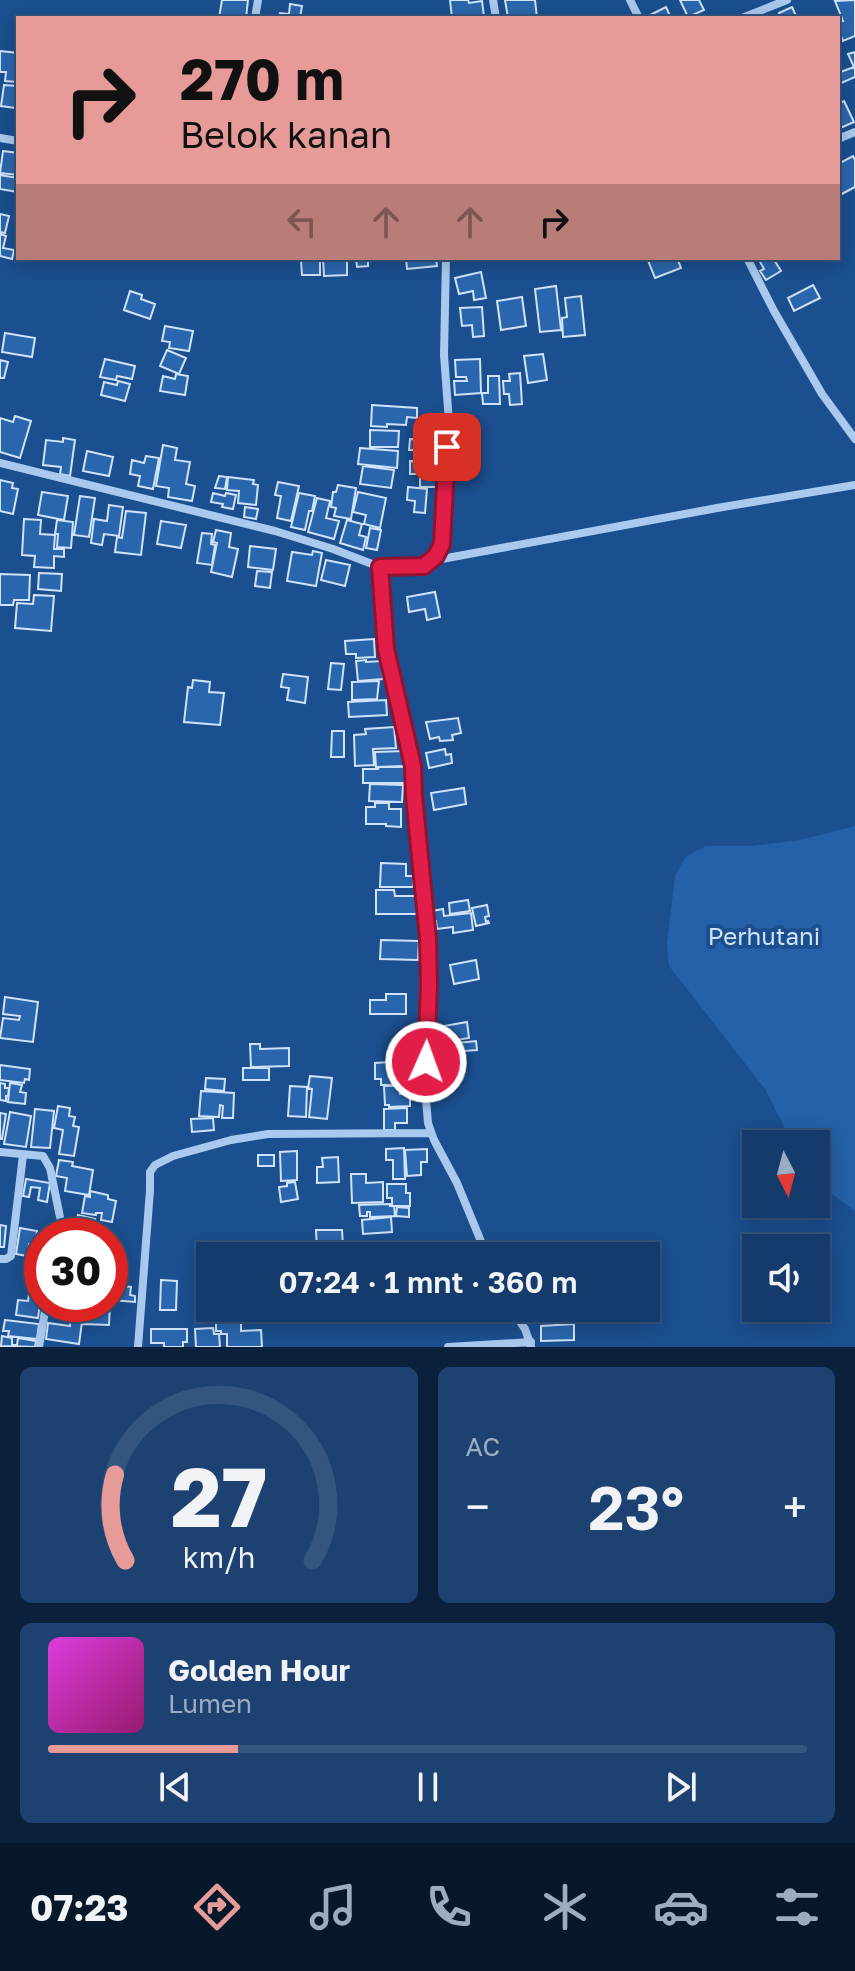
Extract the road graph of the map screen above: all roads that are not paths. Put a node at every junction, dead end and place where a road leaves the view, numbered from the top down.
1 (787, 0) edge
2 (747, 16) edge
3 (446, 260) edge
4 (748, 260) edge
5 (855, 439) edge
6 (0, 463) edge
7 (855, 485) edge
8 (431, 561) junction
9 (380, 567) junction
10 (431, 1133) junction
11 (0, 1152) edge
12 (23, 1155) junction
13 (60, 1217) dead end
14 (481, 1242) edge
15 (0, 1259) edge
16 (43, 1322) edge
17 (519, 1322) edge
18 (531, 1344) edge
19 (39, 1347) edge
20 (138, 1347) edge
21 (448, 1347) edge

1 - 2 street
3 - 8 street
4 - 5 street
6 - 9 street
7 - 8 street
8 - 9 street
9 - 10 street
10 - 14 street
10 - 20 street
11 - 12 street
12 - 13 street
12 - 15 street
16 - 19 street
17 - 18 street
18 - 21 street

